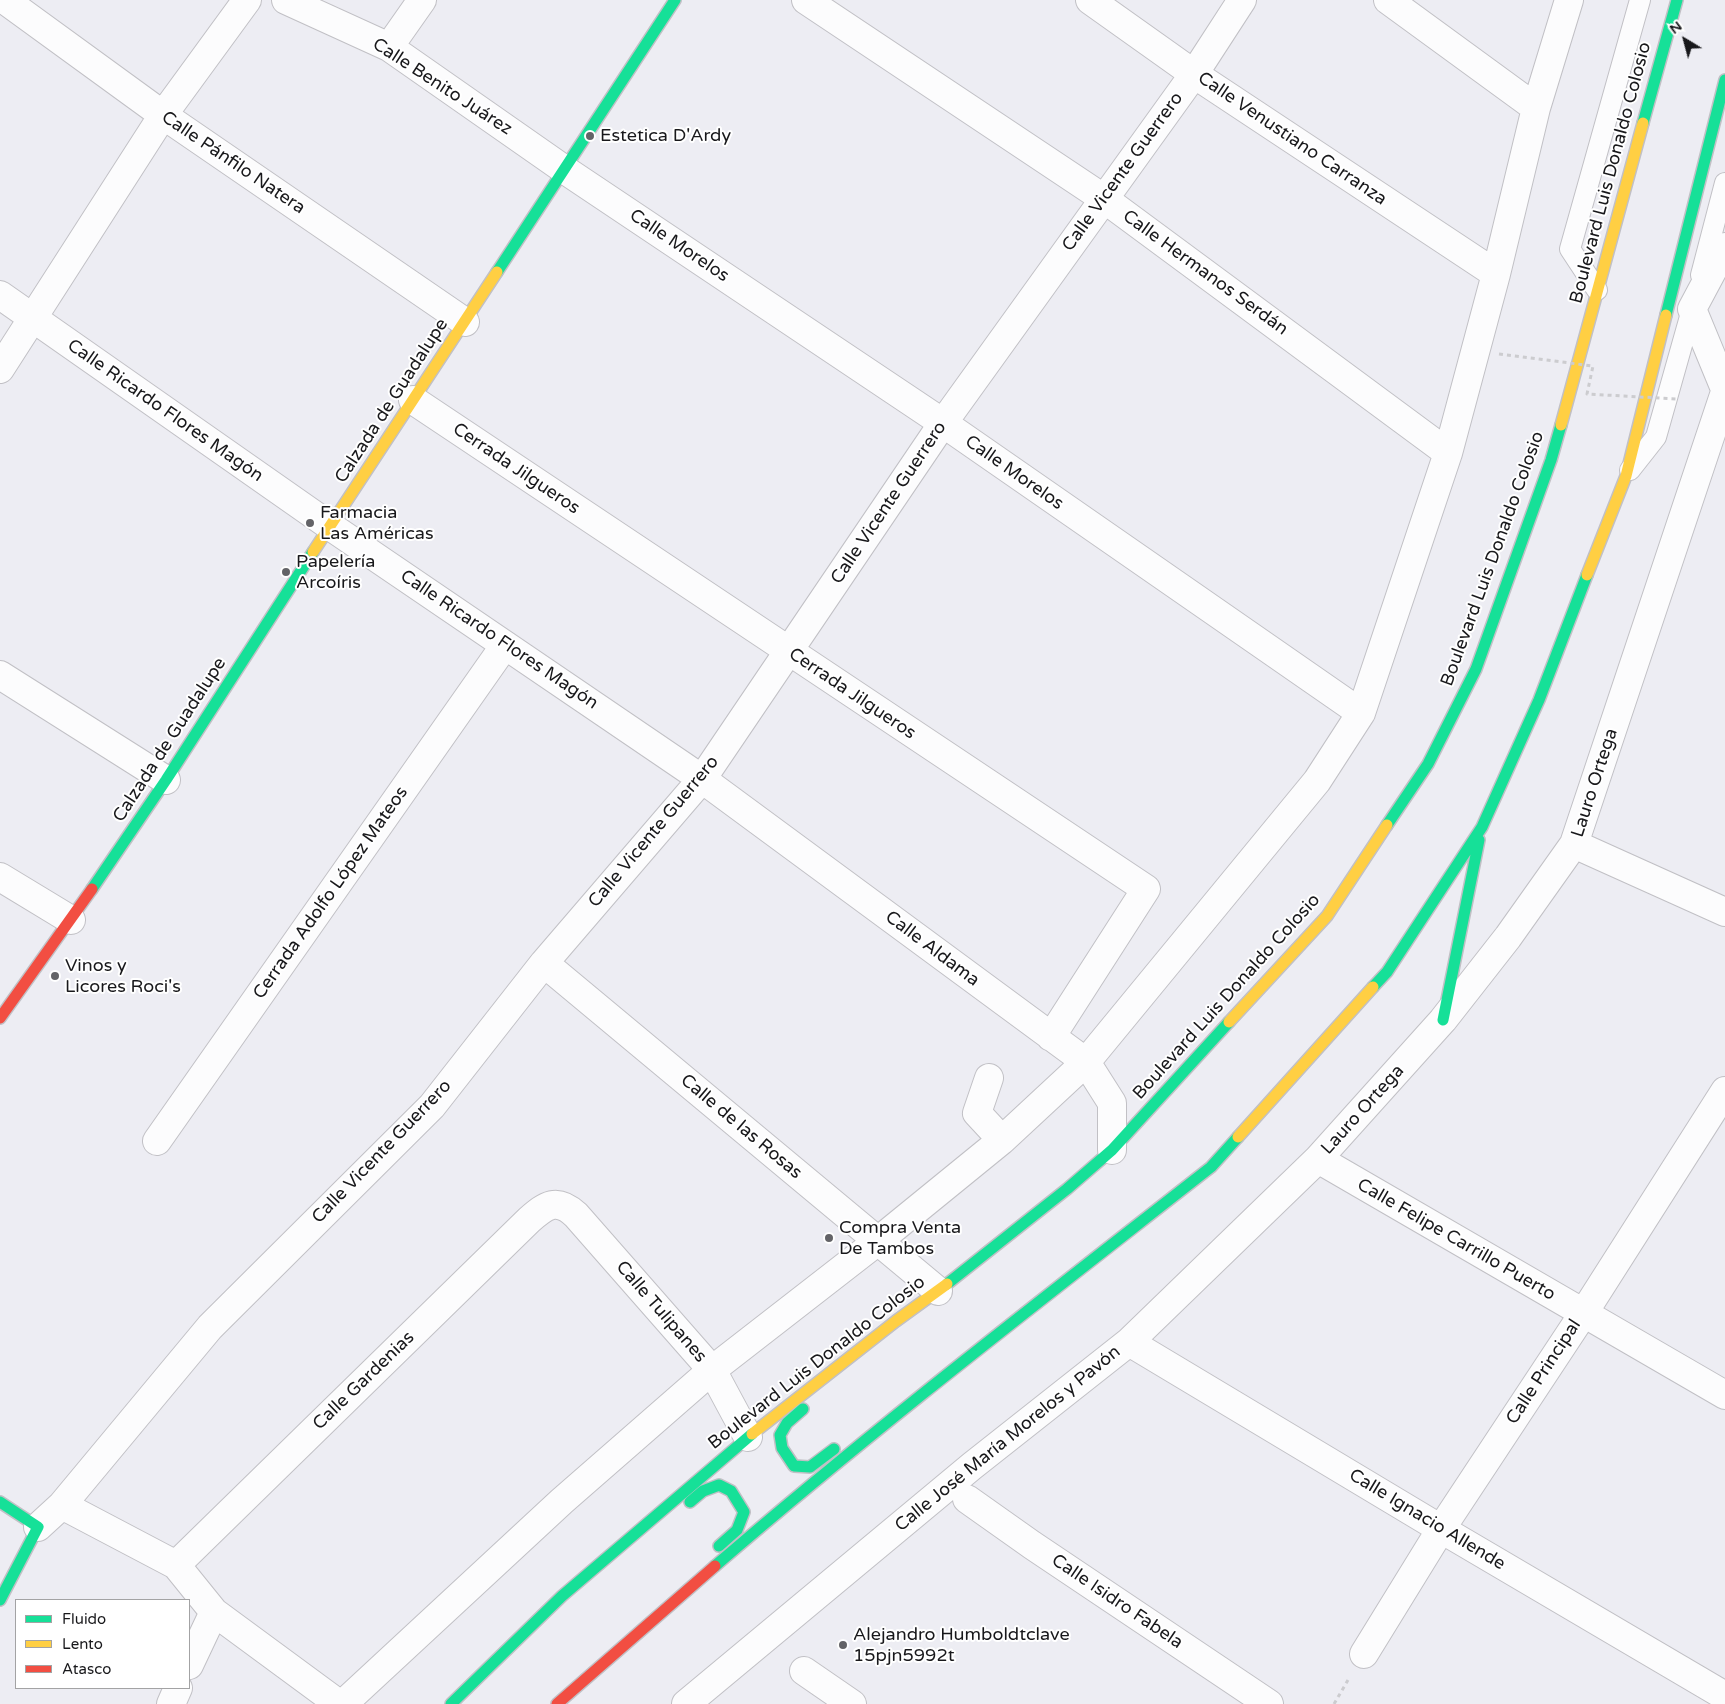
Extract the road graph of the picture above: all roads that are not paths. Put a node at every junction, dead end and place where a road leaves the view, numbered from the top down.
1 (5, 0) edge
2 (248, 0) edge
3 (286, 0) edge
4 (422, 0) edge
5 (676, 0) edge
6 (806, 0) edge
7 (1090, 0) edge
8 (1242, 0) edge
9 (1388, 0) edge
10 (1569, 0) edge
11 (1640, 0) edge
12 (1677, 0) edge
13 (389, 48) junction
14 (1194, 74) junction
15 (1725, 80) edge
16 (1536, 108) junction
17 (163, 115) junction
18 (565, 170) junction
19 (1725, 183) edge
20 (1103, 198) junction
21 (1725, 247) edge
22 (1496, 274) junction
23 (1597, 290) junction
24 (0, 295) edge
25 (1692, 309) junction
26 (32, 318) junction
27 (465, 322) junction
28 (0, 369) edge
29 (1725, 391) edge
30 (413, 400) junction
31 (942, 423) junction
32 (1448, 453) junction
33 (1626, 476) junction
34 (330, 526) junction
35 (505, 644) junction
36 (788, 651) junction
37 (0, 675) edge
38 (1361, 713) junction
39 (702, 778) junction
40 (166, 780) junction
41 (1482, 827) junction
42 (1574, 844) junction
43 (0, 877) edge
44 (1725, 912) edge
45 (70, 920) junction
46 (544, 963) junction
47 (0, 1018) edge
48 (1444, 1020) junction
49 (1051, 1037) junction
50 (1086, 1062) junction
51 (989, 1078) dead end
52 (1725, 1091) edge
53 (1002, 1140) junction
54 (157, 1141) dead end
55 (1112, 1150) junction
56 (1318, 1159) junction
57 (556, 1204) joint
58 (878, 1241) junction
59 (938, 1291) junction
60 (1583, 1314) junction
61 (896, 1321) junction
62 (1129, 1342) junction
63 (712, 1370) junction
64 (948, 1372) junction
65 (1725, 1394) edge
66 (873, 1419) dead end
67 (748, 1437) junction
68 (841, 1443) dead end
69 (967, 1499) dead end
70 (0, 1502) edge
71 (62, 1505) junction
72 (681, 1510) dead end
73 (38, 1527) junction
74 (1441, 1529) junction
75 (708, 1555) dead end
76 (176, 1565) junction
77 (586, 1592) dead end
78 (562, 1596) junction
79 (0, 1600) edge
80 (214, 1612) junction
81 (622, 1632) dead end
82 (1364, 1654) dead end
83 (613, 1655) junction
84 (190, 1663) edge
85 (804, 1671) dead end
86 (178, 1689) edge
87 (1725, 1696) edge
88 (171, 1704) edge
89 (341, 1704) edge
90 (450, 1704) edge
91 (557, 1704) edge
92 (686, 1704) edge
93 (852, 1704) edge
94 (1269, 1704) edge

1 - 17 street, Calle Pánfilo Natera
2 - 17 street
3 - 13 street, Calle Benito Juárez
4 - 13 street
5 - 18 main road, Calzada de Guadalupe
6 - 20 street, Calle Hermanos Serdán
7 - 14 street, Calle Venustiano Carranza
8 - 14 street, Calle Vicente Guerrero
9 - 16 street
10 - 16 street
11 - 23 lane
12 - 23 main road, Boulevard Luis Donaldo Colosio
13 - 18 street, Calle Benito Juárez
14 - 20 street, Calle Vicente Guerrero
14 - 22 street, Calle Venustiano Carranza
15 - 33 main road
16 - 22 street
17 - 26 street
17 - 27 street, Calle Pánfilo Natera
18 - 27 main road, Calzada de Guadalupe
18 - 31 street, Calle Morelos
19 - 25 lane
20 - 31 street, Calle Vicente Guerrero
20 - 32 street, Calle Hermanos Serdán
21 - 25 street
22 - 32 street
23 - 55 main road, Boulevard Luis Donaldo Colosio
24 - 26 street, Calle Ricardo Flores Magón
25 - 29 street
25 - 33 lane
26 - 28 street
26 - 34 street, Calle Ricardo Flores Magón
27 - 30 main road, Calzada de Guadalupe
29 - 42 street, Lauro Ortega
30 - 34 main road, Calzada de Guadalupe
30 - 36 street, Cerrada Jilgueros
31 - 36 street, Calle Vicente Guerrero
31 - 38 street, Calle Morelos
32 - 38 street
33 - 41 main road
34 - 35 street, Calle Ricardo Flores Magón
34 - 40 main road, Calzada de Guadalupe
35 - 39 street, Calle Ricardo Flores Magón
35 - 54 street, Cerrada Adolfo López Mateos
36 - 39 street, Calle Vicente Guerrero
36 - 49 street, Cerrada Jilgueros
37 - 40 street
38 - 50 street
39 - 46 street, Calle Vicente Guerrero
39 - 49 street, Calle Aldama
40 - 45 main road, Calzada de Guadalupe
41 - 48 main road
41 - 64 main road
42 - 44 street
42 - 48 street, Lauro Ortega
43 - 45 street
45 - 47 main road, Calzada de Guadalupe
46 - 58 street, Calle de las Rosas
46 - 71 street, Calle Vicente Guerrero
48 - 56 street, Lauro Ortega
49 - 50 street, Calle Aldama
50 - 53 street
50 - 55 street, Calle Aldama
51 - 53 street
52 - 60 street, Calle Principal
53 - 58 street
55 - 59 main road, Boulevard Luis Donaldo Colosio
56 - 60 street, Calle Felipe Carrillo Puerto
56 - 62 street, Calle José María Morelos y Pavón
57 - 63 street, Calle Tulipanes
57 - 76 street, Calle Gardenias
58 - 59 street, Calle de las Rosas
58 - 63 street
59 - 61 main road, Boulevard Luis Donaldo Colosio
60 - 65 street, Calle Felipe Carrillo Puerto
60 - 74 street, Calle Principal
61 - 67 main road, Boulevard Luis Donaldo Colosio
61 - 68 main road
62 - 74 street, Calle Ignacio Allende
62 - 92 street, Calle José María Morelos y Pavón
63 - 67 street, Calle Tulipanes
63 - 89 street
64 - 66 main road
64 - 83 main road
67 - 78 main road, Boulevard Luis Donaldo Colosio
69 - 94 street, Calle Isidro Fabela
70 - 73 main road
71 - 73 street, Calle Vicente Guerrero
71 - 76 street
72 - 75 main road
73 - 79 main road
74 - 82 street, Calle Principal
74 - 87 street, Calle Ignacio Allende
76 - 80 street
77 - 78 main road
78 - 90 main road, Boulevard Luis Donaldo Colosio
80 - 84 street
80 - 89 street
81 - 83 main road
83 - 91 main road
85 - 93 street
86 - 88 street

